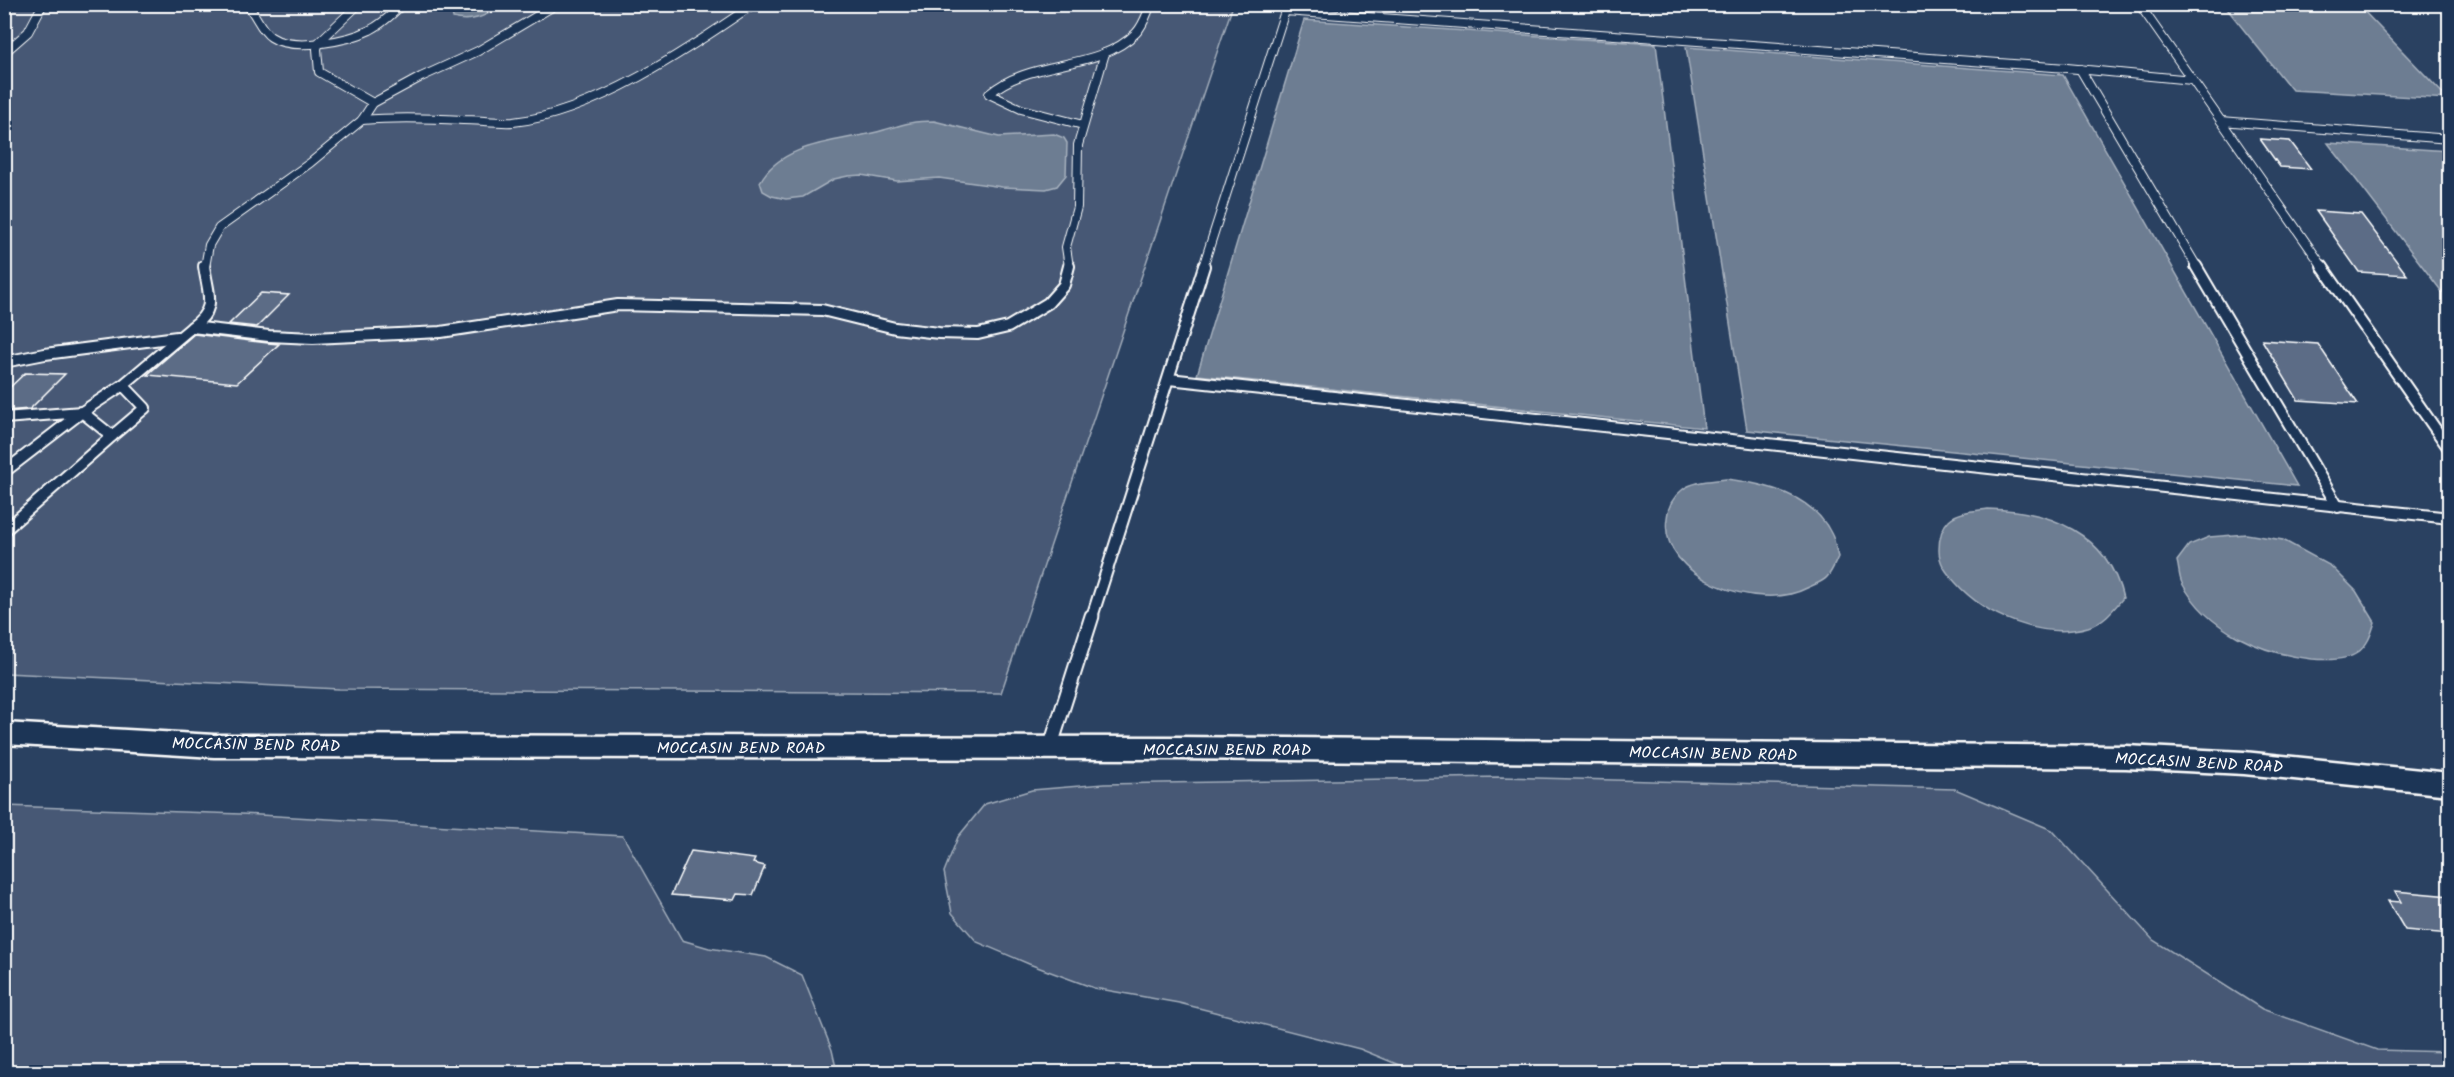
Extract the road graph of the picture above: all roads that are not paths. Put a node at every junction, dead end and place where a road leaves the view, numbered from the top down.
1 (43, 4) edge
2 (246, 4) edge
3 (359, 4) edge
4 (403, 4) edge
5 (557, 4) edge
6 (754, 4) edge
7 (1150, 4) edge
8 (2139, 4) edge
9 (1283, 8) edge
10 (319, 42) junction
11 (4, 53) edge
12 (1105, 53) junction
13 (2080, 69) junction
14 (2192, 80) junction
15 (373, 103) junction
16 (362, 120) junction
17 (2221, 121) junction
18 (1083, 125) junction
19 (2450, 139) edge
20 (192, 327) junction
21 (177, 337) junction
22 (4, 362) edge
23 (1169, 379) junction
24 (123, 385) junction
25 (82, 412) junction
26 (7, 420) edge
27 (112, 436) junction
28 (2450, 450) edge
29 (4, 472) edge
30 (2338, 507) junction
31 (2450, 518) edge
32 (4, 531) edge
33 (4, 733) edge
34 (1050, 748) junction
35 (2450, 784) edge

1 - 11 lane
2 - 10 lane
3 - 10 lane
4 - 10 lane
5 - 15 lane
6 - 16 lane
7 - 12 lane
8 - 14 lane
9 - 13 lane
9 - 23 lane
10 - 15 lane
12 - 18 lane
12 - 18 lane
13 - 14 lane
13 - 30 lane
14 - 17 lane
15 - 16 lane
16 - 20 lane
17 - 19 lane
17 - 28 lane
18 - 20 lane
20 - 21 lane
21 - 22 lane
21 - 24 lane
23 - 30 lane
23 - 34 lane
24 - 25 lane
24 - 27 lane
25 - 26 lane
25 - 27 lane
25 - 29 lane
27 - 32 lane
30 - 31 lane
33 - 34 street, MOCCASIN BEND ROAD
34 - 35 street, MOCCASIN BEND ROAD

